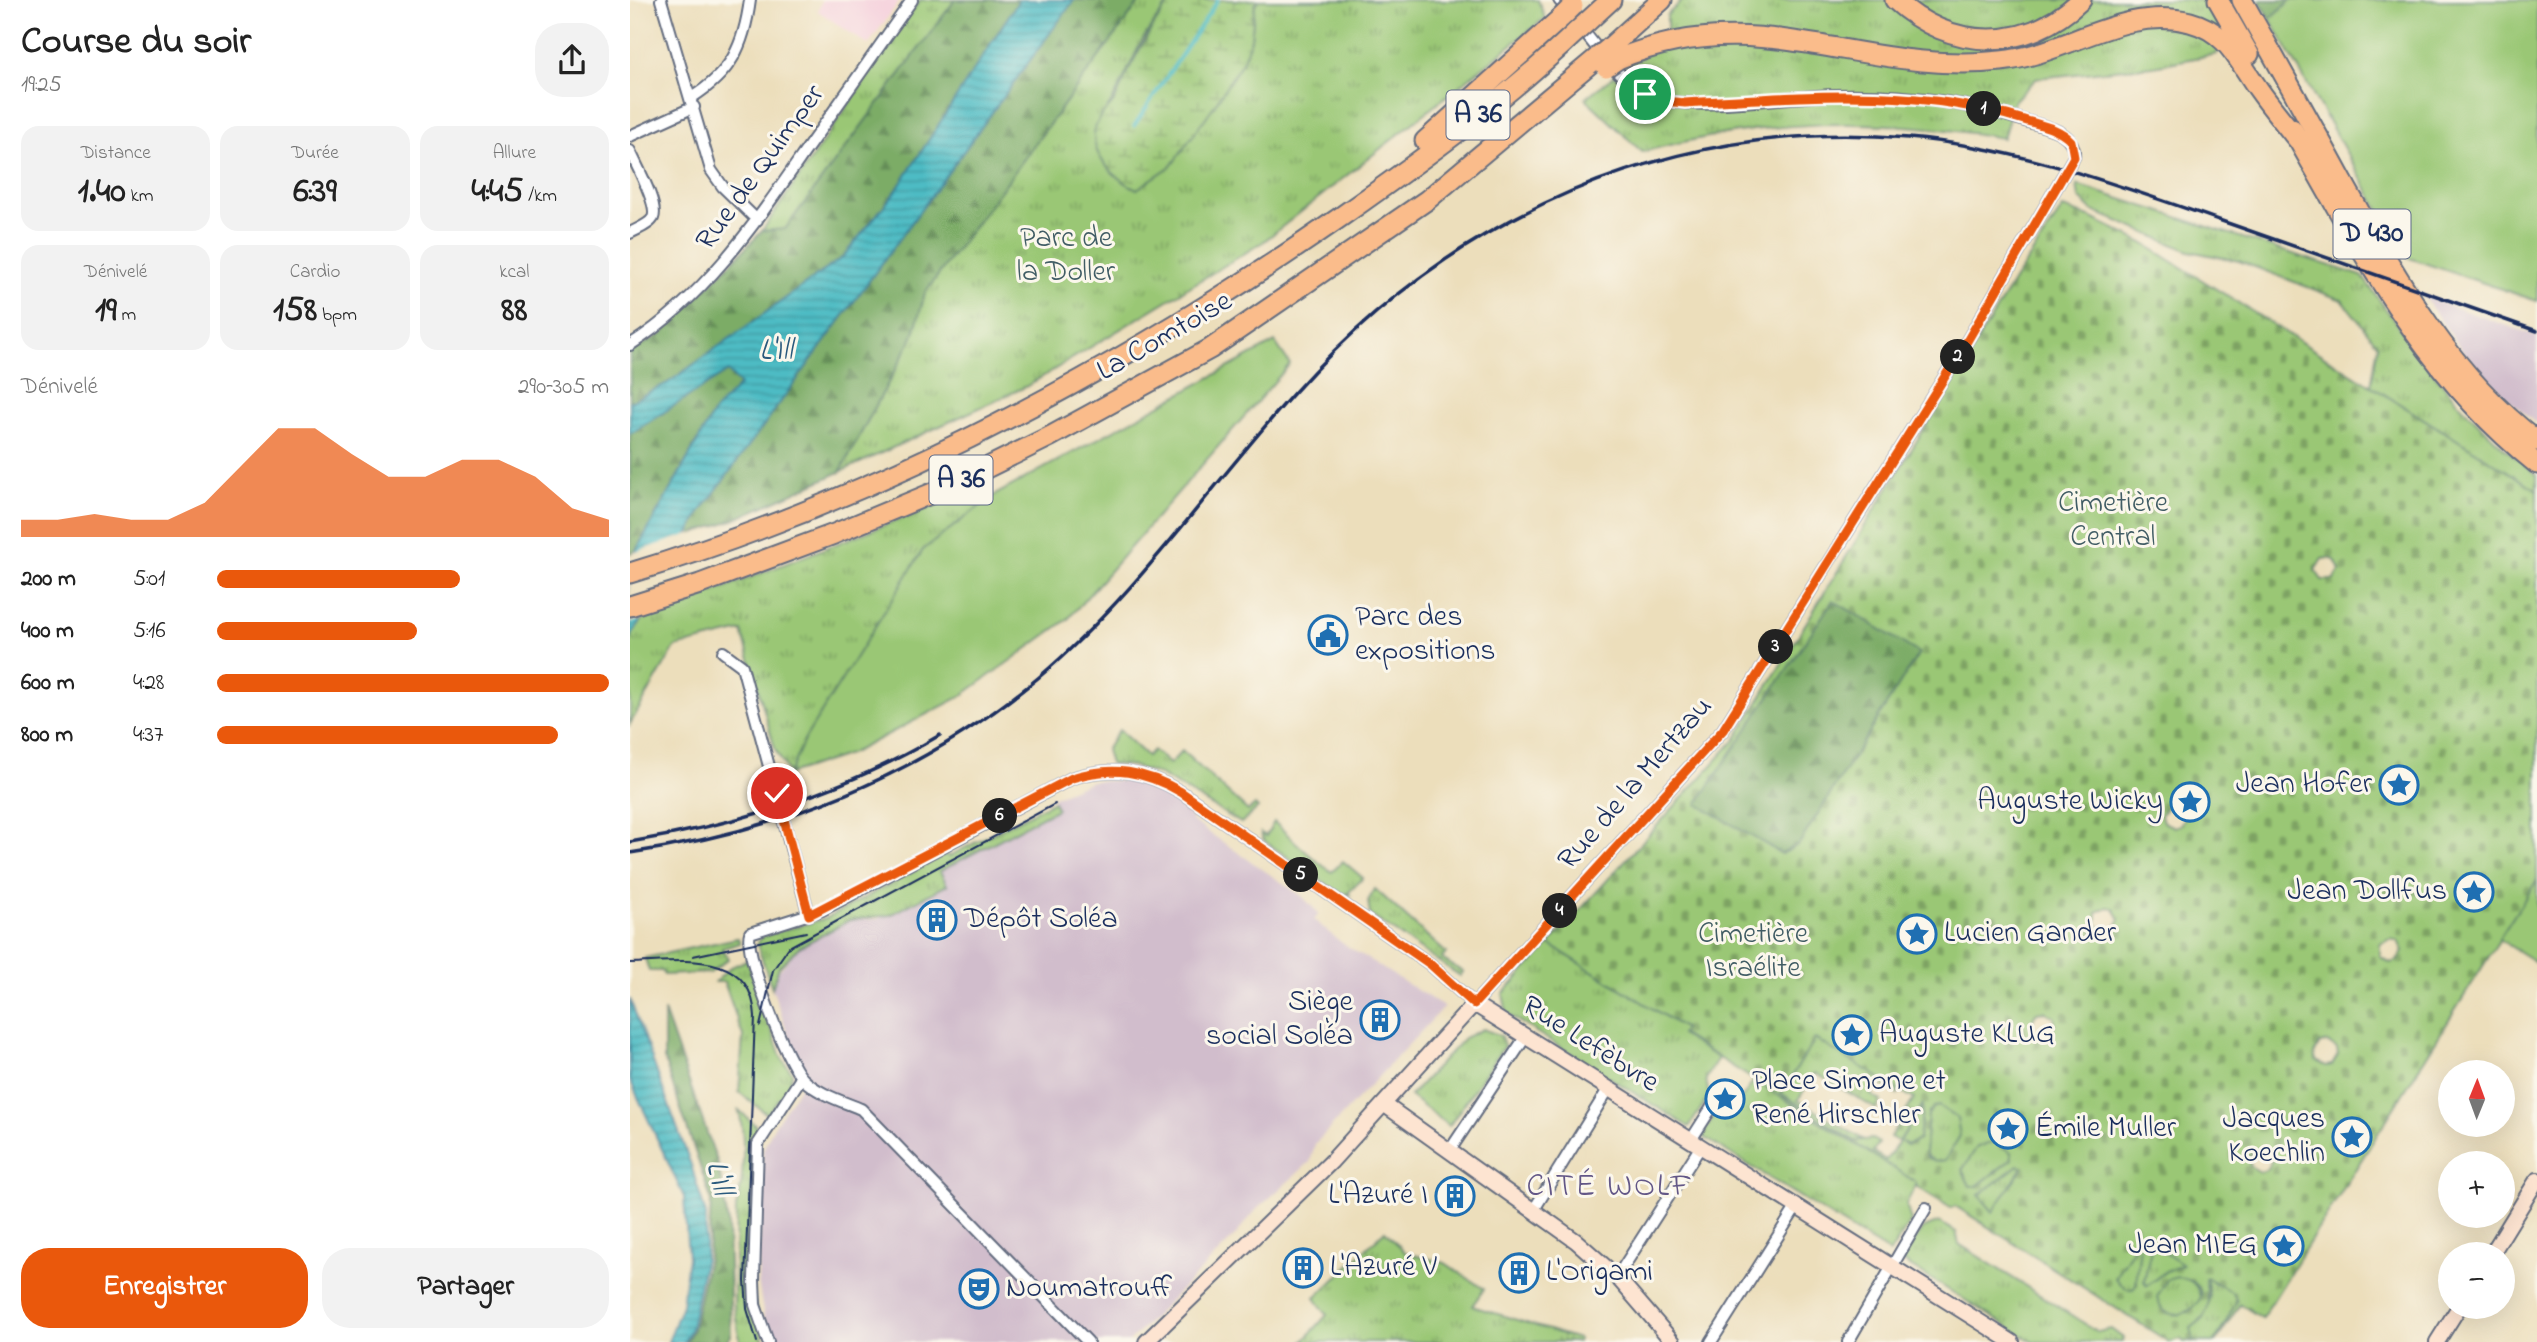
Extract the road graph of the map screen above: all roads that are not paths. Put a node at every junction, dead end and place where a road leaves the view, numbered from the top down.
1 (661, 0) edge
2 (750, 0) edge
3 (912, 0) edge
4 (1611, 0) edge
5 (1661, 0) edge
6 (1895, 0) edge
7 (2081, 0) edge
8 (2218, 0) edge
9 (2242, 0) edge
10 (1569, 6) edge
11 (1734, 17) dead end
12 (1791, 21) dead end
13 (1608, 58) junction
14 (692, 102) junction
15 (630, 136) edge
16 (2298, 140) junction
17 (630, 151) edge
18 (1376, 192) junction
19 (757, 220) junction
20 (630, 233) edge
21 (630, 345) edge
22 (2537, 441) edge
23 (2537, 464) edge
24 (630, 573) edge
25 (630, 607) edge
26 (723, 652) dead end
27 (809, 915) junction
28 (1474, 1004) junction
29 (1526, 1036) junction
30 (801, 1078) junction
31 (1726, 1085) dead end
32 (1609, 1088) junction
33 (1385, 1105) junction
34 (1696, 1143) junction
35 (1450, 1150) junction
36 (2535, 1186) edge
37 (1797, 1206) junction
38 (1926, 1208) dead end
39 (1533, 1211) junction
40 (2499, 1242) edge
41 (1891, 1266) junction
42 (1617, 1277) junction
43 (2451, 1319) edge
44 (768, 1342) edge
45 (1088, 1342) edge
46 (1146, 1342) edge
47 (1673, 1342) edge
48 (1711, 1342) edge
49 (1848, 1342) edge
50 (2012, 1342) edge
51 (2437, 1342) edge

1 - 14 street
2 - 14 street
3 - 19 street, Rue de Quimper
4 - 18 highway, La Comtoise / A 36
5 - 13 highway, La Comtoise / A 36
6 - 7 highway
8 - 16 highway, D 430
9 - 22 highway, D 430
10 - 18 highway
10 - 28 street, Rue de la Mertzau
11 - 13 highway
12 - 16 highway
13 - 25 highway, La Comtoise / A 36
14 - 15 street
14 - 19 street
16 - 23 highway, D 430
17 - 20 street
18 - 24 highway, La Comtoise / A 36
19 - 21 street, Rue de Quimper
26 - 27 street
27 - 28 street, Rue Lefèbvre
27 - 30 street, Rue Lefèbvre
28 - 29 main road, Rue Lefèbvre
28 - 33 main road, Rue de la Mertzau
29 - 32 main road, Rue Lefèbvre
29 - 35 street
30 - 44 street
30 - 45 street
31 - 34 street
32 - 34 main road, Rue Lefèbvre
32 - 39 street
33 - 35 main road
33 - 46 main road, Rue de la Mertzau
34 - 37 main road, Rue Lefèbvre
34 - 42 street
35 - 39 main road
36 - 40 main road
37 - 41 main road, Rue Lefèbvre
37 - 48 street
38 - 41 street
39 - 42 main road
41 - 49 street
41 - 50 main road, Rue Lefèbvre
42 - 47 main road
43 - 51 main road

